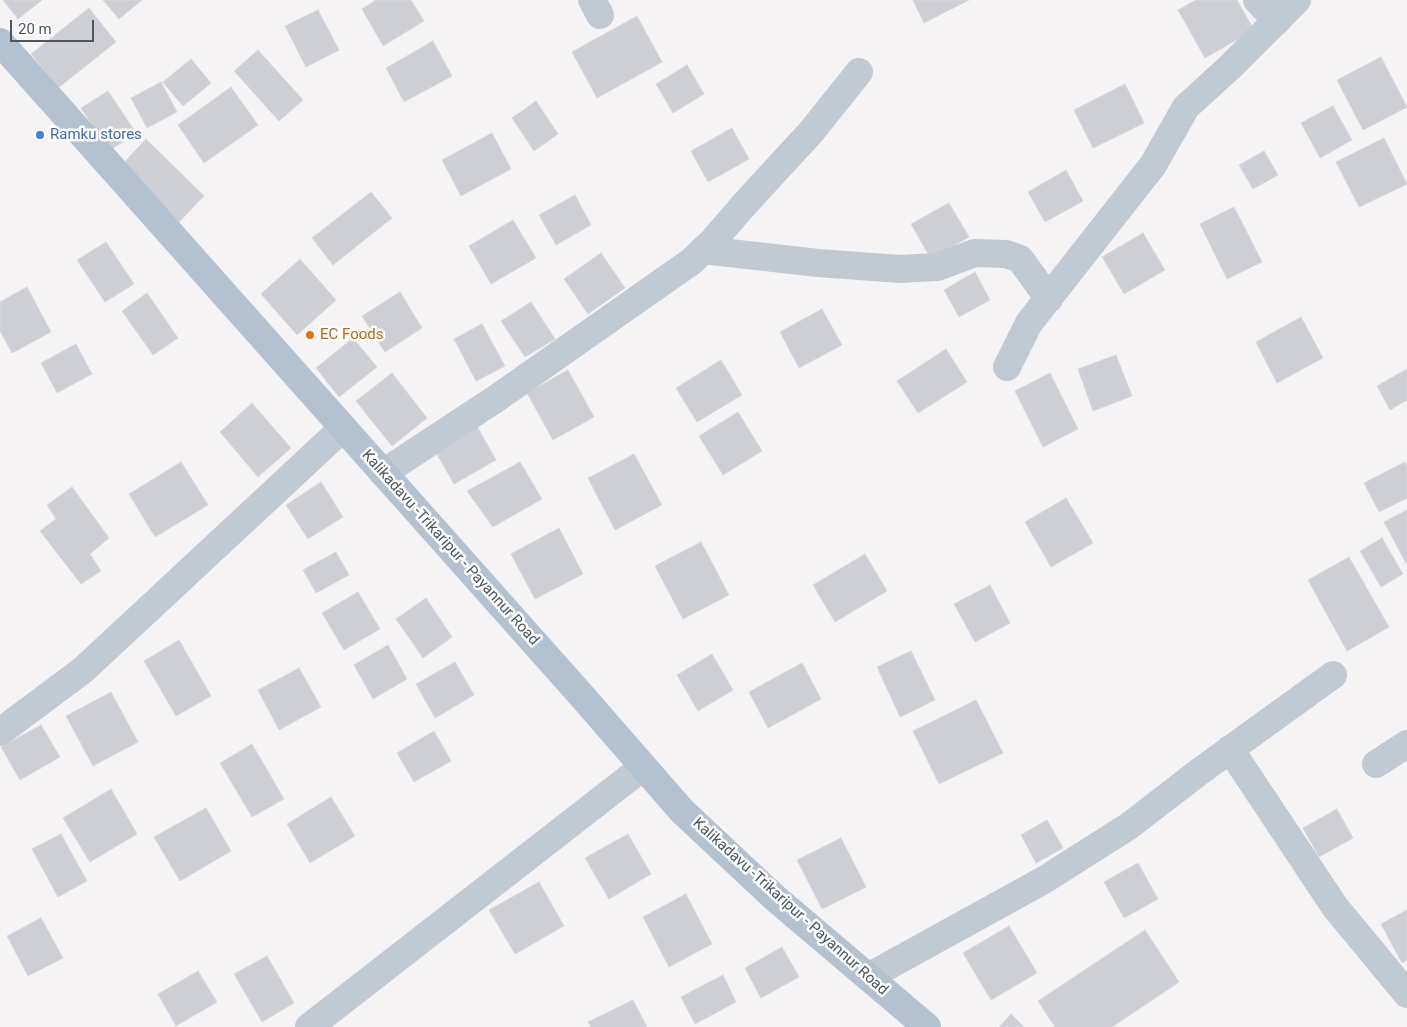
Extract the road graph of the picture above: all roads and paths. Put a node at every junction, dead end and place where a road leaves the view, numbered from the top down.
1 (1257, 0) edge
2 (1298, 0) edge
3 (1277, 21) junction
4 (0, 42) edge
5 (859, 72) dead end
6 (703, 250) junction
7 (1049, 299) junction
8 (1007, 367) dead end
9 (343, 428) junction
10 (382, 473) junction
11 (1333, 675) dead end
12 (0, 732) edge
13 (1407, 744) edge
14 (1230, 749) junction
15 (1376, 764) dead end
16 (644, 767) junction
17 (868, 978) junction
18 (1407, 994) edge
19 (309, 1027) edge
20 (926, 1027) edge

1 - 3 street
2 - 3 street
3 - 7 street
4 - 9 main road, Kalikadavu -Trikaripur - Payannur Road
5 - 6 street
6 - 7 street
6 - 10 street
7 - 8 street
9 - 10 main road, Kalikadavu -Trikaripur - Payannur Road
9 - 12 street
10 - 16 main road, Kalikadavu -Trikaripur - Payannur Road
11 - 14 street
13 - 15 street
14 - 17 street
14 - 18 street
16 - 17 main road, Kalikadavu -Trikaripur - Payannur Road
16 - 19 street
17 - 20 main road, Kalikadavu -Trikaripur - Payannur Road

